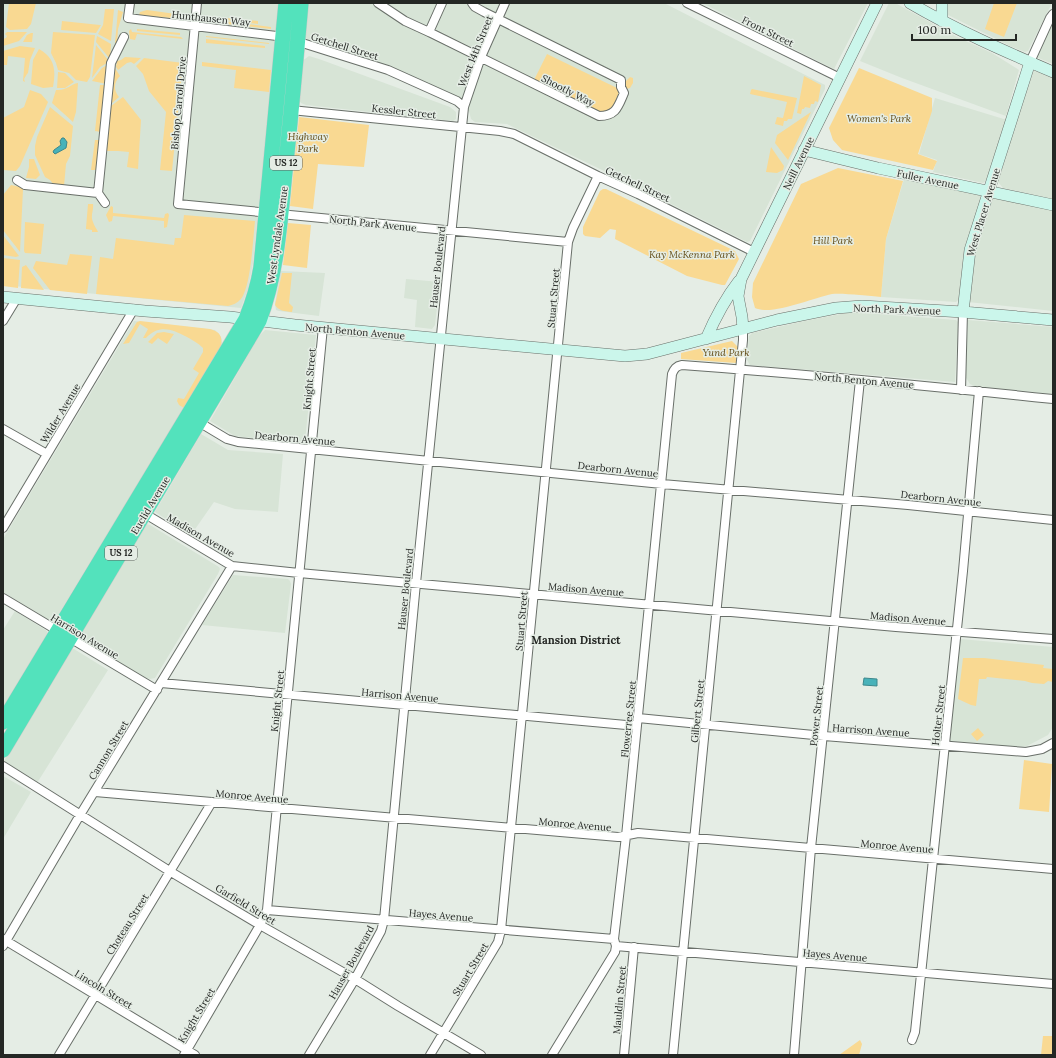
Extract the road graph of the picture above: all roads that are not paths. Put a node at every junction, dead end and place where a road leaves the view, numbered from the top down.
1 (130, 3) edge
2 (197, 3) edge
3 (286, 3) edge
4 (301, 3) edge
5 (378, 3) edge
6 (442, 3) edge
7 (472, 3) edge
8 (505, 3) edge
9 (687, 3) edge
10 (877, 3) edge
11 (910, 3) edge
12 (942, 3) edge
13 (1053, 14) edge
14 (498, 18) junction
15 (942, 21) junction
16 (195, 26) junction
17 (429, 32) junction
18 (283, 36) junction
19 (124, 37) dead end
20 (298, 41) junction
21 (481, 57) junction
22 (1030, 62) junction
23 (1053, 72) edge
24 (840, 78) junction
25 (464, 107) junction
26 (291, 110) junction
27 (462, 127) junction
28 (514, 134) joint
29 (804, 150) junction
30 (598, 176) junction
31 (17, 180) dead end
32 (989, 191) junction
33 (98, 193) junction
34 (105, 203) dead end
35 (178, 204) joint
36 (1053, 205) edge
37 (274, 214) junction
38 (451, 231) junction
39 (568, 242) junction
40 (754, 252) junction
41 (741, 279) junction
42 (3, 297) edge
43 (17, 298) junction
44 (134, 309) junction
45 (963, 312) junction
46 (252, 320) junction
47 (1053, 320) edge
48 (3, 321) edge
49 (323, 328) junction
50 (743, 329) junction
51 (440, 338) junction
52 (706, 339) junction
53 (558, 350) junction
54 (675, 368) joint
55 (741, 370) junction
56 (860, 380) junction
57 (961, 390) junction
58 (979, 391) junction
59 (1053, 399) edge
60 (194, 419) junction
61 (3, 429) edge
62 (312, 450) junction
63 (47, 454) junction
64 (428, 460) junction
65 (545, 472) junction
66 (662, 484) junction
67 (729, 490) junction
68 (848, 500) junction
69 (139, 510) junction
70 (968, 511) junction
71 (1053, 520) edge
72 (3, 528) edge
73 (232, 566) junction
74 (299, 573) junction
75 (416, 583) junction
76 (533, 594) junction
77 (3, 598) edge
78 (649, 605) junction
79 (717, 611) junction
80 (835, 621) junction
81 (957, 632) junction
82 (64, 635) junction
83 (1053, 639) edge
84 (159, 687) junction
85 (288, 695) junction
86 (404, 706) junction
87 (522, 715) junction
88 (3, 722) edge
89 (638, 722) junction
90 (706, 724) junction
91 (824, 736) junction
92 (1053, 743) edge
93 (944, 746) junction
94 (3, 750) edge
95 (3, 766) edge
96 (95, 792) junction
97 (212, 802) junction
98 (277, 808) junction
99 (80, 816) junction
100 (394, 818) junction
101 (511, 828) junction
102 (626, 836) junction
103 (694, 837) junction
104 (811, 848) junction
105 (932, 859) junction
106 (1053, 869) edge
107 (171, 872) junction
108 (267, 910) junction
109 (384, 920) junction
110 (260, 925) junction
111 (501, 930) junction
112 (4, 942) edge
113 (615, 942) junction
114 (634, 947) junction
115 (683, 951) junction
116 (802, 962) junction
117 (920, 972) junction
118 (355, 978) junction
119 (1053, 984) edge
120 (95, 995) junction
121 (443, 1033) junction
122 (912, 1040) dead end
123 (185, 1053) edge
124 (59, 1055) edge
125 (195, 1055) edge
126 (309, 1055) edge
127 (430, 1055) edge
128 (481, 1055) edge
129 (552, 1055) edge
130 (624, 1055) edge
131 (673, 1055) edge
132 (794, 1055) edge

1 - 16 street, Hunthausen Way
2 - 16 street, Bishop Carroll Drive
3 - 18 highway, West Lyndale Avenue / US 12
4 - 20 highway, West Lyndale Avenue / US 12
5 - 17 street, Shootly Way
6 - 17 street
7 - 14 street
8 - 14 street, West 14th Street
9 - 24 street, Front Street
10 - 24 main road, Neill Avenue
11 - 15 main road
12 - 15 main road
13 - 22 street
14 - 21 street, West 14th Street
14 - 21 street, Shootly Way
15 - 22 main road
16 - 18 street, Hunthausen Way
16 - 35 street, Bishop Carroll Drive
17 - 21 street, Shootly Way
18 - 20 street, Getchell Street
18 - 37 highway, West Lyndale Avenue / US 12
19 - 33 street
20 - 25 street, Getchell Street
20 - 26 highway, West Lyndale Avenue / US 12
21 - 25 street, West 14th Street
22 - 23 main road
22 - 32 main road, West Placer Avenue
24 - 29 main road, Neill Avenue
25 - 27 street, Hauser Boulevard
26 - 27 street, Kessler Street
26 - 37 highway, West Lyndale Avenue / US 12
27 - 28 street, Kessler Street
27 - 38 street, Hauser Boulevard
28 - 30 street, Getchell Street
29 - 32 main road, Fuller Avenue
29 - 40 main road, Neill Avenue
30 - 39 street, Stuart Street
30 - 40 street, Getchell Street
31 - 33 street
32 - 36 main road, Fuller Avenue
32 - 45 main road, West Placer Avenue
33 - 34 street
35 - 37 street, North Park Avenue
37 - 38 street, North Park Avenue
37 - 46 highway, West Lyndale Avenue / US 12
38 - 39 street, North Park Avenue
38 - 51 street, Hauser Boulevard
39 - 53 street, Stuart Street
40 - 41 main road, Neill Avenue
41 - 50 main road, Neill Avenue
41 - 52 main road
42 - 43 main road, North Benton Avenue
43 - 44 main road, North Benton Avenue
43 - 48 street
44 - 46 main road, North Benton Avenue
44 - 63 street, Wilder Avenue
45 - 47 main road, North Park Avenue
45 - 50 main road, North Park Avenue
45 - 57 street, West Placer Avenue
46 - 49 main road, North Benton Avenue
46 - 60 highway, Euclid Avenue / US 12
49 - 51 main road, North Benton Avenue
49 - 62 street, Knight Street
50 - 52 main road, North Park Avenue
50 - 55 street
51 - 53 main road, North Benton Avenue
51 - 64 street, Hauser Boulevard
52 - 53 main road, North Benton Avenue
53 - 65 street, Stuart Street
54 - 55 street, North Benton Avenue
54 - 66 street, Flowerree Street
55 - 56 street, North Benton Avenue
55 - 67 street, Gilbert Street
56 - 57 street, North Benton Avenue
56 - 68 street, Power Street
57 - 58 street, North Benton Avenue
58 - 59 street, North Benton Avenue
58 - 70 street, Holter Street
60 - 62 street, Dearborn Avenue
60 - 69 highway, Euclid Avenue / US 12
61 - 63 street
62 - 64 street, Dearborn Avenue
62 - 74 street, Knight Street
63 - 72 street, Wilder Avenue
64 - 65 street, Dearborn Avenue
64 - 75 street, Hauser Boulevard
65 - 66 street, Dearborn Avenue
65 - 76 street, Stuart Street
66 - 67 street, Dearborn Avenue
66 - 78 street, Flowerree Street
67 - 68 street, Dearborn Avenue
67 - 79 street, Gilbert Street
68 - 70 street, Dearborn Avenue
68 - 80 street, Power Street
69 - 73 street, Madison Avenue
69 - 82 highway, Euclid Avenue / US 12
70 - 71 street, Dearborn Avenue
70 - 81 street, Holter Street
73 - 74 street, Madison Avenue
73 - 84 street, Cannon Street
74 - 75 street, Madison Avenue
74 - 85 street, Knight Street
75 - 76 street, Madison Avenue
75 - 86 street, Hauser Boulevard
76 - 78 street, Madison Avenue
76 - 87 street, Stuart Street
77 - 82 street, Harrison Avenue
78 - 79 street, Madison Avenue
78 - 89 street, Flowerree Street
79 - 80 street, Madison Avenue
79 - 90 street, Gilbert Street
80 - 81 street, Madison Avenue
80 - 91 street, Power Street
81 - 83 street, Madison Avenue
81 - 93 street, Holter Street
82 - 84 street, Harrison Avenue
82 - 88 highway, Euclid Avenue / US 12
82 - 94 highway, Euclid Avenue / US 12
84 - 85 street, Harrison Avenue
84 - 96 street, Cannon Street
85 - 86 street, Harrison Avenue
85 - 98 street, Knight Street
86 - 87 street, Harrison Avenue
86 - 100 street, Hauser Boulevard
87 - 89 street, Harrison Avenue
87 - 101 street, Stuart Street
89 - 90 street, Harrison Avenue
89 - 102 street, Flowerree Street
90 - 91 street, Harrison Avenue
90 - 103 street, Gilbert Street
91 - 93 street, Harrison Avenue
91 - 104 street, Power Street
92 - 93 street, Harrison Avenue
93 - 105 street, Holter Street
95 - 99 street, Garfield Street
96 - 97 street, Monroe Avenue
96 - 99 street, Cannon Street
97 - 98 street, Monroe Avenue
97 - 107 street, Choteau Street
98 - 100 street, Monroe Avenue
98 - 108 street, Knight Street
99 - 107 street, Garfield Street
99 - 112 street, Cannon Street
100 - 101 street, Monroe Avenue
100 - 109 street, Hauser Boulevard
101 - 102 street, Monroe Avenue
101 - 111 street, Stuart Street
102 - 103 street, Monroe Avenue
102 - 113 street, Flowerree Street
103 - 104 street, Monroe Avenue
103 - 115 street, Gilbert Street
104 - 105 street, Monroe Avenue
104 - 116 street, Power Street
105 - 106 street, Monroe Avenue
105 - 117 street, Holter Street
107 - 110 street, Garfield Street
107 - 120 street, Choteau Street
108 - 109 street, Hayes Avenue
108 - 110 street, Knight Street
109 - 111 street, Hayes Avenue
109 - 118 street, Hauser Boulevard
110 - 118 street, Garfield Street
110 - 123 street, Knight Street
111 - 113 street, Hayes Avenue
111 - 121 street, Stuart Street
112 - 120 street, Lincoln Street
113 - 114 street, Hayes Avenue
113 - 129 street, Flowerree Street
114 - 115 street, Hayes Avenue
114 - 130 street, Mauldin Street
115 - 116 street, Hayes Avenue
115 - 131 street, Gilbert Street
116 - 117 street, Hayes Avenue
116 - 132 street, Power Street
117 - 119 street, Hayes Avenue
117 - 122 street, Holter Street
118 - 121 street, Garfield Street
118 - 126 street, Hauser Boulevard
120 - 123 street, Lincoln Street
120 - 124 street, Choteau Street
121 - 127 street, Stuart Street
121 - 128 street, Garfield Street
123 - 125 street, Lincoln Street

